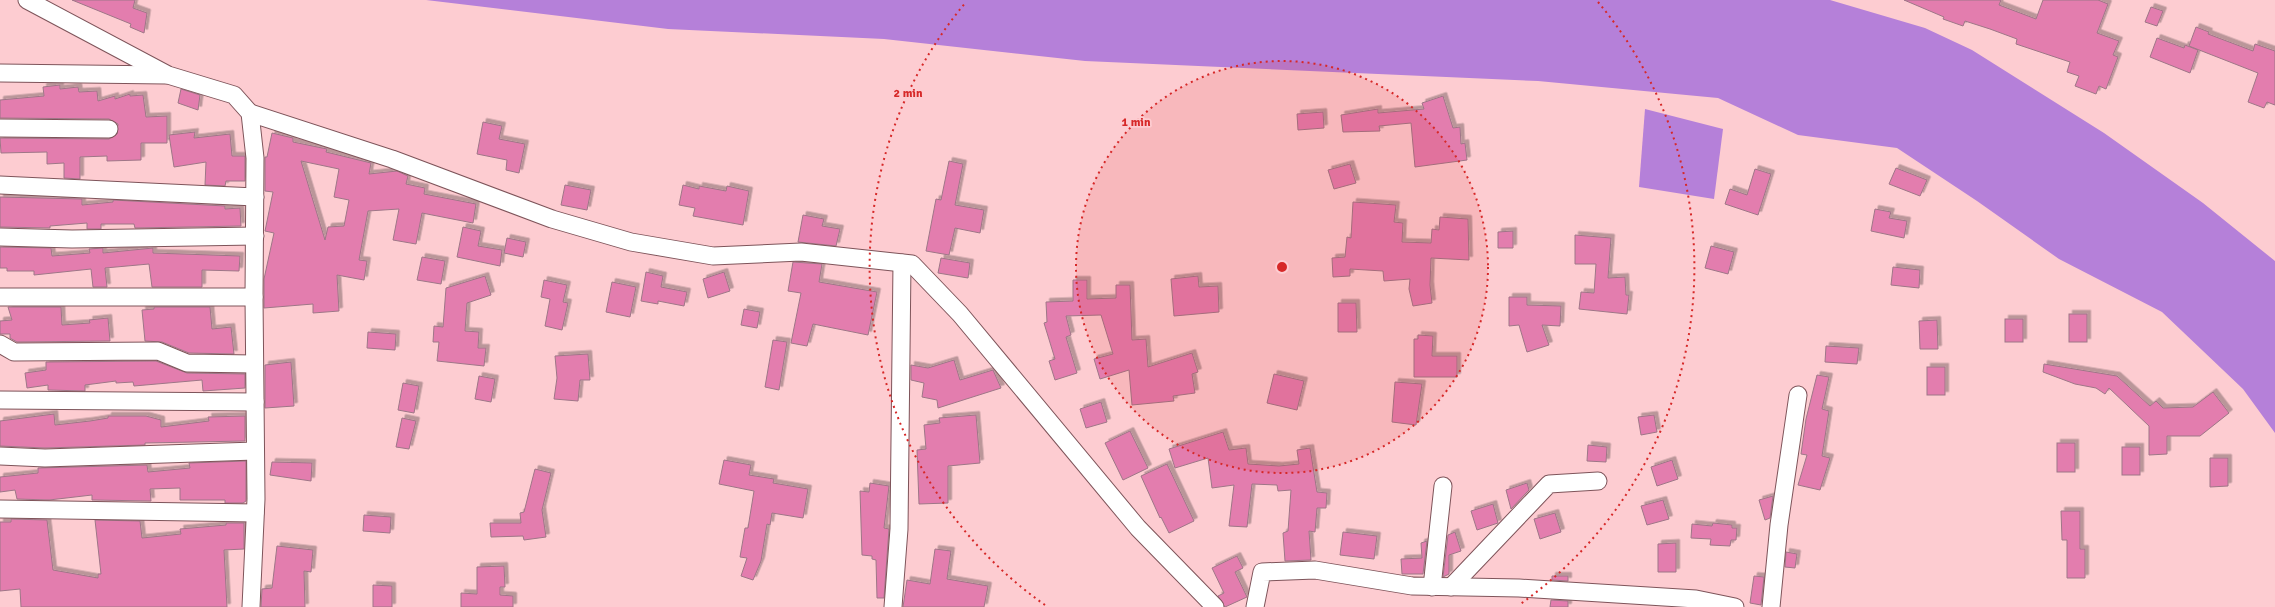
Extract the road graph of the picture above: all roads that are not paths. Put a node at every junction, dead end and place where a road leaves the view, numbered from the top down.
1 (26, 0) edge
2 (0, 73) edge
3 (168, 75) junction
4 (250, 113) junction
5 (0, 128) edge
6 (109, 129) dead end
7 (0, 185) edge
8 (255, 197) junction
9 (254, 236) junction
10 (0, 237) edge
11 (902, 263) junction
12 (0, 297) edge
13 (254, 297) junction
14 (0, 344) edge
15 (254, 364) junction
16 (1798, 395) dead end
17 (0, 400) edge
18 (255, 402) junction
19 (255, 451) junction
20 (0, 456) edge
21 (1598, 481) dead end
22 (1443, 486) dead end
23 (0, 509) edge
24 (255, 513) junction
25 (1432, 587) junction
26 (1451, 587) junction
27 (250, 607) edge
28 (893, 607) edge
29 (1215, 607) edge
30 (1255, 607) edge
31 (1735, 607) edge
32 (1771, 607) edge

1 - 3 street
2 - 3 street
3 - 4 street
4 - 8 street
4 - 11 street
5 - 6 street
7 - 8 street
8 - 9 street
9 - 10 street
9 - 13 street
11 - 28 street
11 - 29 street
12 - 13 street
13 - 15 street
14 - 15 street
15 - 18 street
16 - 32 street
17 - 18 street
18 - 19 street
19 - 20 street
19 - 24 street
21 - 26 street
22 - 25 street
23 - 24 street
24 - 27 street
25 - 26 street
25 - 30 street
26 - 31 street

